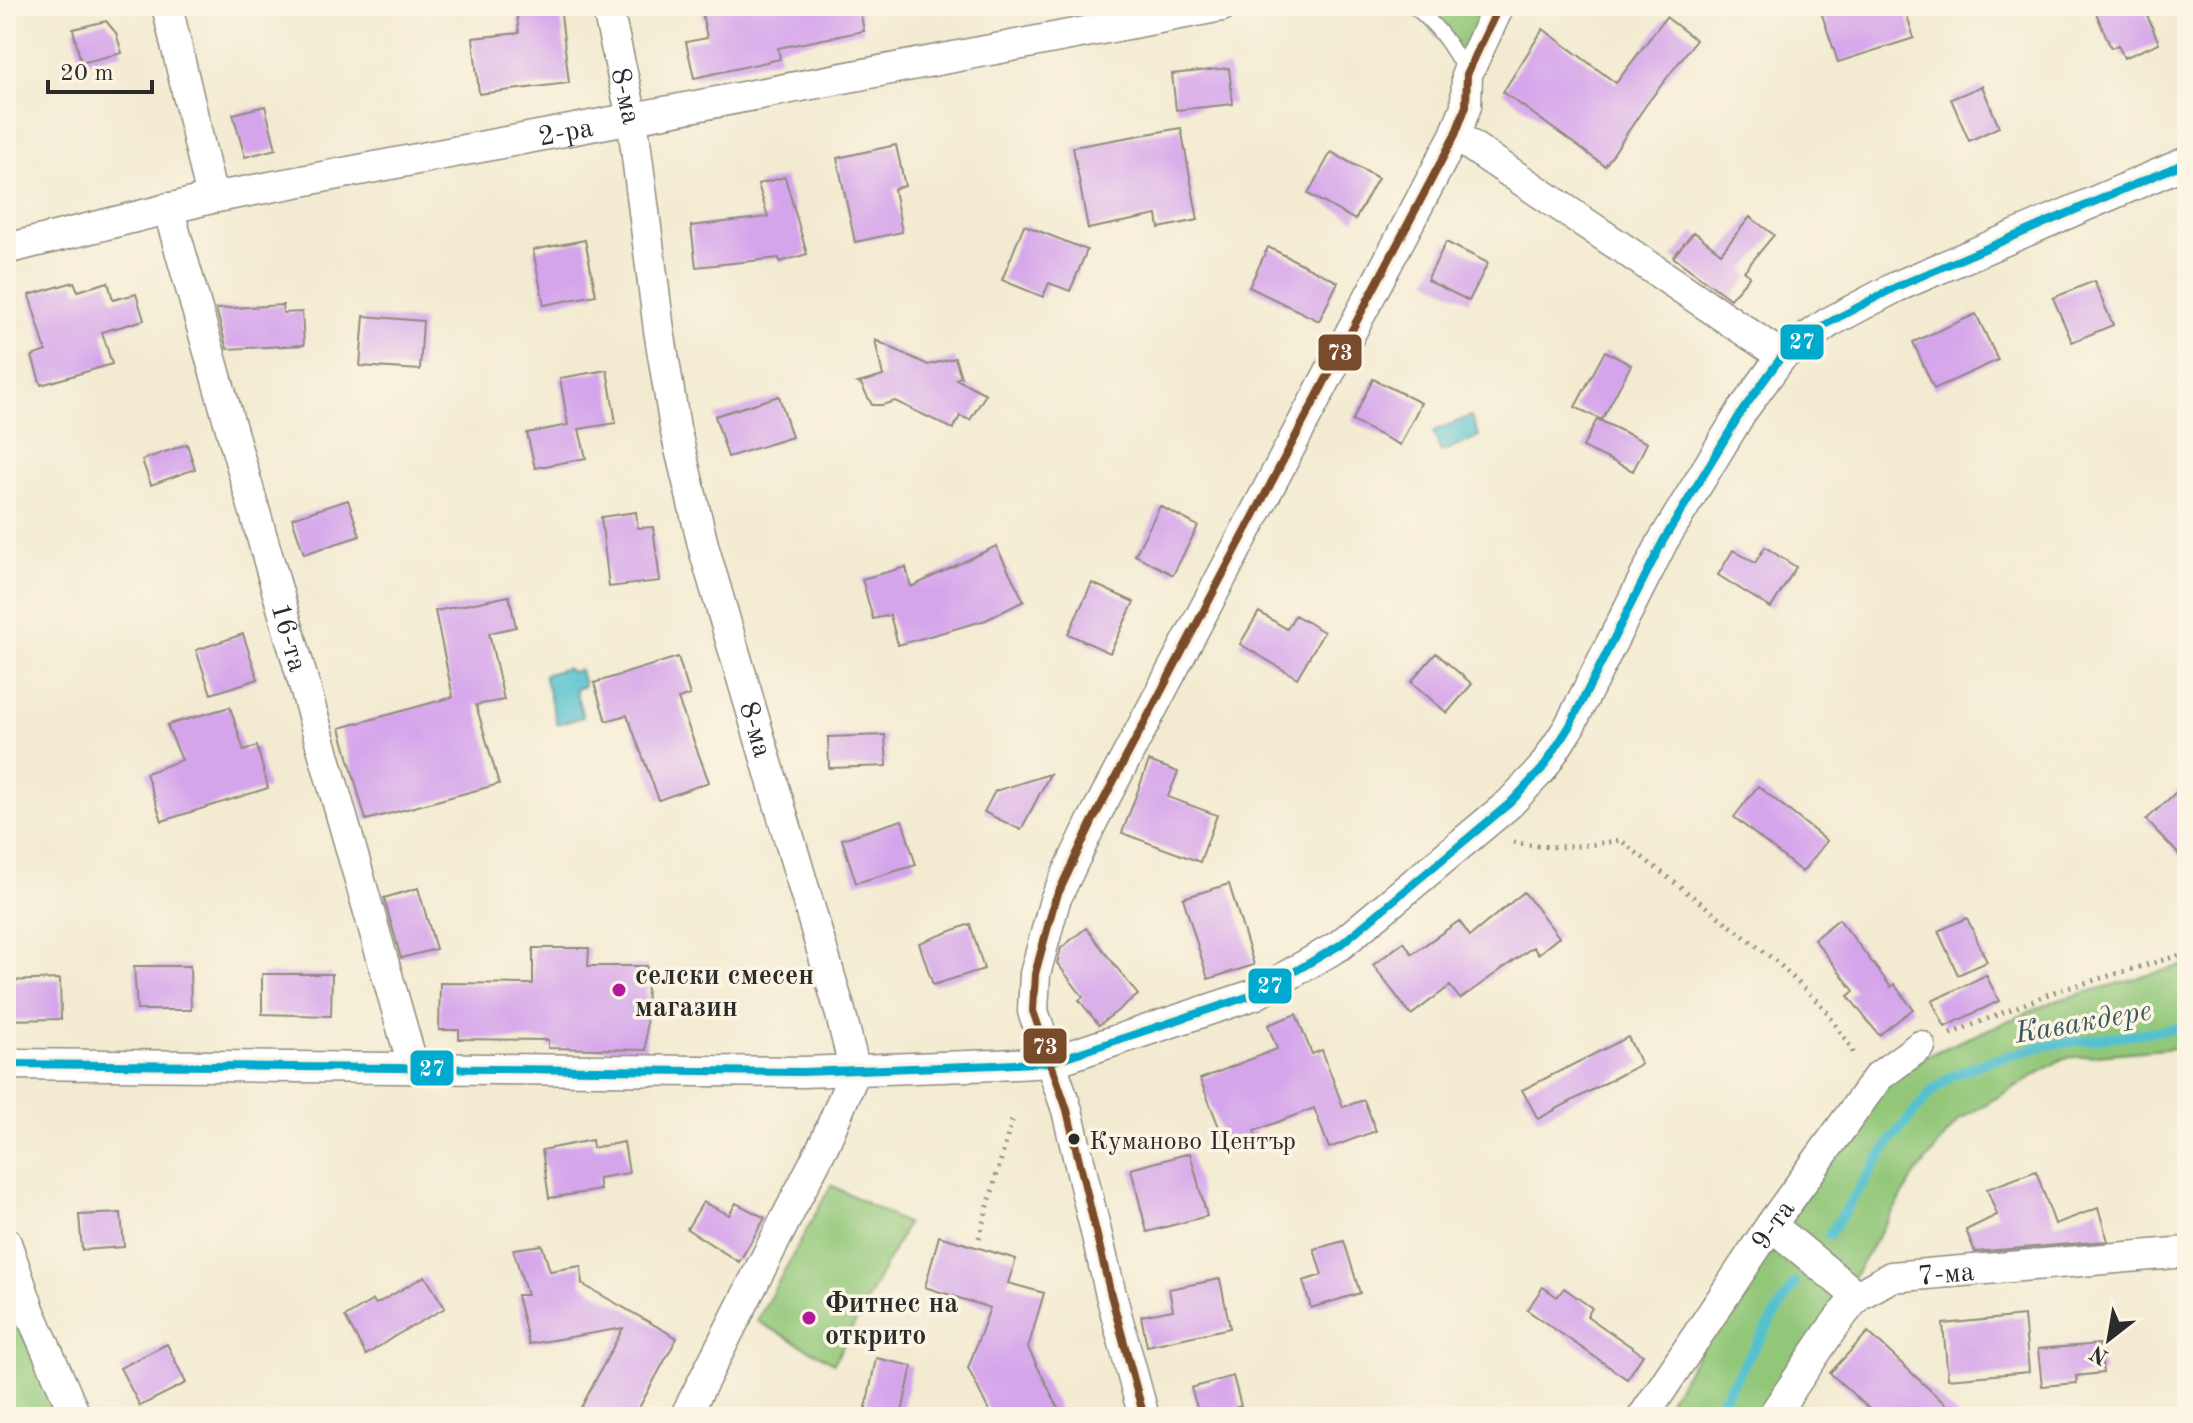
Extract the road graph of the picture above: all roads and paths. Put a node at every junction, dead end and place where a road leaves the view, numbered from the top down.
1 (167, 6) edge
2 (607, 6) edge
3 (1222, 6) edge
4 (1413, 6) edge
5 (1499, 6) edge
6 (1467, 74) junction
7 (632, 117) junction
8 (1455, 135) junction
9 (2187, 162) edge
10 (212, 198) junction
11 (168, 208) junction
12 (6, 249) edge
13 (1782, 356) junction
14 (1475, 833) junction
15 (2187, 953) edge
16 (1920, 1046) joint
17 (1051, 1062) junction
18 (6, 1064) edge
19 (413, 1066) junction
20 (855, 1071) junction
21 (1853, 1112) junction
22 (1013, 1117) dead end
23 (1771, 1225) junction
24 (979, 1238) dead end
25 (6, 1243) edge
26 (2187, 1252) edge
27 (1857, 1296) junction
28 (76, 1417) edge
29 (685, 1417) edge
30 (1144, 1417) edge
31 (1643, 1417) edge
32 (1772, 1417) edge

1 - 10 street
2 - 7 street, 8-ма
3 - 7 street, 2-ра
4 - 6 lane
5 - 6 street
6 - 8 street
7 - 10 street, 2-ра
7 - 20 street, 8-ма
8 - 13 street
8 - 17 street
9 - 13 street
10 - 11 street, 2-ра
11 - 12 street, 2-ра
11 - 19 street, 16-та
13 - 14 street
14 - 17 street
14 - 21 path
15 - 16 path
16 - 21 street, 9-та
17 - 20 street
17 - 30 street
18 - 19 street
19 - 20 street
20 - 29 street
21 - 23 street, 9-та
22 - 24 path
23 - 27 street
23 - 31 street, 9-та
25 - 28 street
26 - 27 street, 7-ма
27 - 32 street, 7-ма

